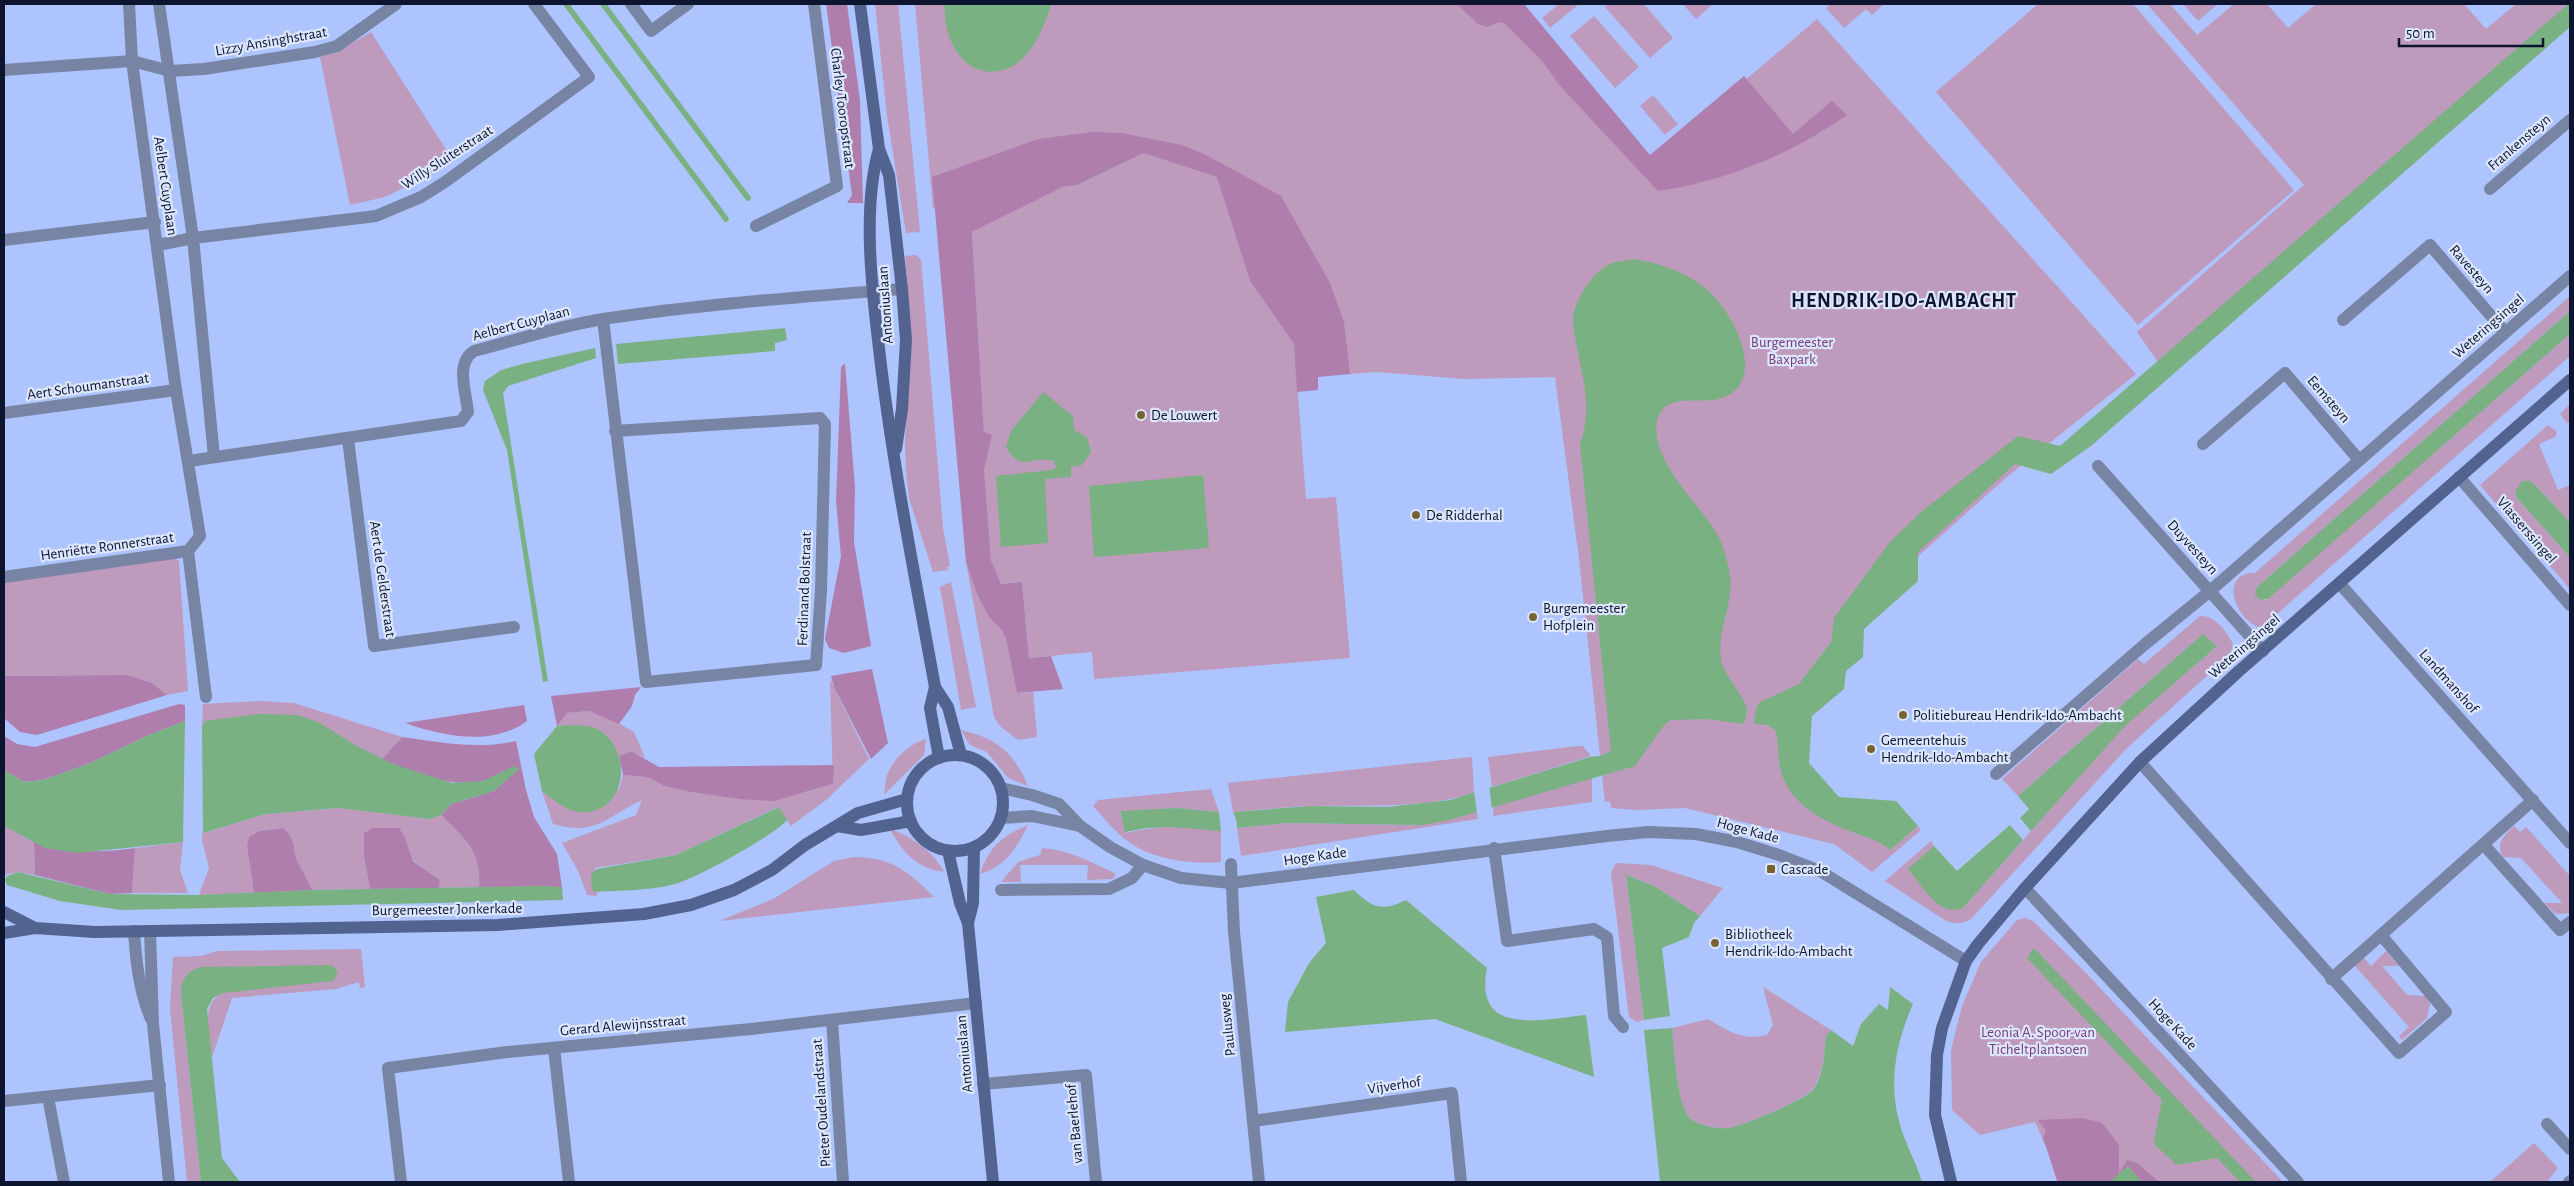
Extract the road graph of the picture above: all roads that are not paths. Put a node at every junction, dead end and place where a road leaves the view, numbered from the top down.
1 (129, 4) edge
2 (159, 4) edge
3 (396, 4) edge
4 (534, 4) edge
5 (631, 4) edge
6 (688, 4) edge
7 (814, 4) edge
8 (860, 4) edge
9 (132, 61) junction
10 (4, 70) edge
11 (170, 71) junction
12 (2570, 120) edge
13 (879, 149) junction
14 (2490, 189) dead end
15 (155, 222) junction
16 (756, 226) dead end
17 (193, 238) junction
18 (4, 240) edge
19 (158, 246) junction
20 (2570, 276) edge
21 (902, 289) junction
22 (872, 291) junction
23 (603, 319) junction
24 (2343, 320) dead end
25 (2506, 332) junction
26 (2570, 380) edge
27 (176, 390) junction
28 (4, 413) edge
29 (614, 431) junction
30 (348, 439) junction
31 (2203, 444) dead end
32 (214, 456) junction
33 (2359, 460) junction
34 (189, 461) junction
35 (894, 462) junction
36 (2098, 466) dead end
37 (2459, 477) junction
38 (188, 551) junction
39 (4, 577) edge
40 (2340, 584) junction
41 (2210, 591) junction
42 (2570, 605) edge
43 (514, 627) dead end
44 (2262, 651) junction
45 (936, 687) junction
46 (206, 697) dead end
47 (961, 755) junction
48 (939, 758) junction
49 (2140, 762) junction
50 (1996, 774) dead end
51 (1001, 788) junction
52 (907, 799) junction
53 (2533, 800) junction
54 (1001, 818) junction
55 (911, 821) junction
56 (837, 826) junction
57 (1080, 826) junction
58 (2570, 843) edge
59 (2484, 845) junction
60 (974, 847) junction
61 (1494, 848) junction
62 (948, 850) junction
63 (1231, 864) dead end
64 (1142, 865) junction
65 (1231, 882) junction
66 (2025, 888) junction
67 (1001, 890) dead end
68 (4, 912) edge
69 (2570, 922) edge
70 (968, 923) junction
71 (35, 928) junction
72 (134, 931) junction
73 (150, 931) junction
74 (4, 933) edge
75 (2382, 935) junction
76 (1966, 961) junction
77 (2330, 979) junction
78 (976, 1003) junction
79 (832, 1020) junction
80 (152, 1024) junction
81 (1623, 1027) dead end
82 (554, 1048) junction
83 (983, 1084) junction
84 (160, 1085) junction
85 (48, 1097) junction
86 (4, 1101) edge
87 (1253, 1121) junction
88 (2548, 1124) dead end
89 (2570, 1149) edge
90 (64, 1182) edge
91 (169, 1182) edge
92 (401, 1182) edge
93 (569, 1182) edge
94 (843, 1182) edge
95 (993, 1182) edge
96 (1096, 1182) edge
97 (1259, 1182) edge
98 (1461, 1182) edge
99 (1951, 1182) edge
100 (2298, 1182) edge

1 - 9 street, Aelbert Cuyplaan
2 - 11 street, Aelbert Cuyplaan
3 - 11 street, Lizzy Ansinghstraat
4 - 17 street, Willy Sluiterstraat
5 - 6 street
7 - 16 street, Charley Tooropstraat
8 - 13 main road, Antoniuslaan
9 - 10 street, Lizzy Ansinghstraat
9 - 11 street, Lizzy Ansinghstraat
9 - 15 street, Aelbert Cuyplaan
11 - 17 street, Aelbert Cuyplaan
12 - 14 street, Frankensteyn
13 - 21 main road, Antoniuslaan
13 - 22 main road, Antoniuslaan
15 - 18 street
15 - 19 street, Aelbert Cuyplaan
17 - 19 street, Willy Sluiterstraat
17 - 32 street, Aelbert Cuyplaan
19 - 27 street, Aelbert Cuyplaan
20 - 25 street, Weteringsingel
21 - 22 street, Aelbert Cuyplaan
21 - 35 main road, Antoniuslaan
22 - 23 street, Aelbert Cuyplaan
22 - 35 main road, Antoniuslaan
23 - 29 street, Ferdinand Bolstraat
23 - 30 street, Aelbert Cuyplaan
24 - 25 street, Ravesteyn
25 - 33 street, Weteringsingel
26 - 37 main road, Weteringsingel
27 - 28 street, Aert Schoumanstraat
27 - 34 street, Aelbert Cuyplaan
29 - 29 street, Ferdinand Bolstraat
30 - 32 street, Aelbert Cuyplaan
30 - 43 street, Aert de Gelderstraat
31 - 33 street, Eemsteyn
32 - 34 street, Aelbert Cuyplaan
33 - 41 street, Weteringsingel
34 - 38 street, Aelbert Cuyplaan
35 - 45 main road, Antoniuslaan
36 - 41 street, Duyvesteyn
37 - 40 main road, Weteringsingel
37 - 42 street, Vlasserssingel
38 - 39 street, Henriëtte Ronnerstraat
38 - 46 street, Henriëtte Ronnerstraat
40 - 44 main road, Weteringsingel
40 - 53 street, Landmanshof
41 - 44 street, Duyvesteyn
41 - 50 street, Weteringsingel
44 - 49 main road, Weteringsingel
45 - 47 main road, Antoniuslaan
45 - 48 main road, Antoniuslaan
47 - 48 main road
47 - 51 main road
48 - 52 main road
49 - 66 main road, Weteringsingel
49 - 77 street
51 - 54 main road
51 - 57 street, Hoge Kade
52 - 55 main road
52 - 56 main road, Burgemeester Jonkerkade
53 - 58 street, Landmanshof
53 - 59 street
54 - 57 street, Hoge Kade
54 - 60 main road
55 - 56 main road
55 - 62 main road
56 - 73 main road, Burgemeester Jonkerkade
57 - 64 street, Hoge Kade
59 - 69 street
59 - 75 street
60 - 62 main road
60 - 70 main road, Antoniuslaan
61 - 65 street, Hoge Kade
61 - 76 street, Hoge Kade
61 - 81 street
62 - 70 main road, Antoniuslaan
63 - 65 street, Paulusweg
64 - 65 street, Hoge Kade
64 - 67 street
65 - 87 street, Paulusweg
66 - 76 main road, Weteringsingel
66 - 100 street, Hoge Kade
68 - 71 main road, Burgemeester Jonkerkade
70 - 78 main road, Antoniuslaan
71 - 72 main road, Burgemeester Jonkerkade
71 - 74 main road, Burgemeester Jonkerkade
72 - 73 main road, Burgemeester Jonkerkade
72 - 80 street
73 - 80 street
75 - 77 street
75 - 77 street
76 - 99 main road, Weteringsingel
78 - 79 street, Gerard Alewijnsstraat
78 - 83 main road, Antoniuslaan
79 - 82 street, Gerard Alewijnsstraat
79 - 94 street, Pieter Oudelandstraat
80 - 84 street
82 - 92 street, Gerard Alewijnsstraat
82 - 93 street
83 - 95 main road, Antoniuslaan
83 - 96 street, van Baerlehof
84 - 85 street
84 - 91 street
85 - 86 street
85 - 90 street
87 - 97 street, Paulusweg
87 - 98 street, Vijverhof
88 - 89 street

